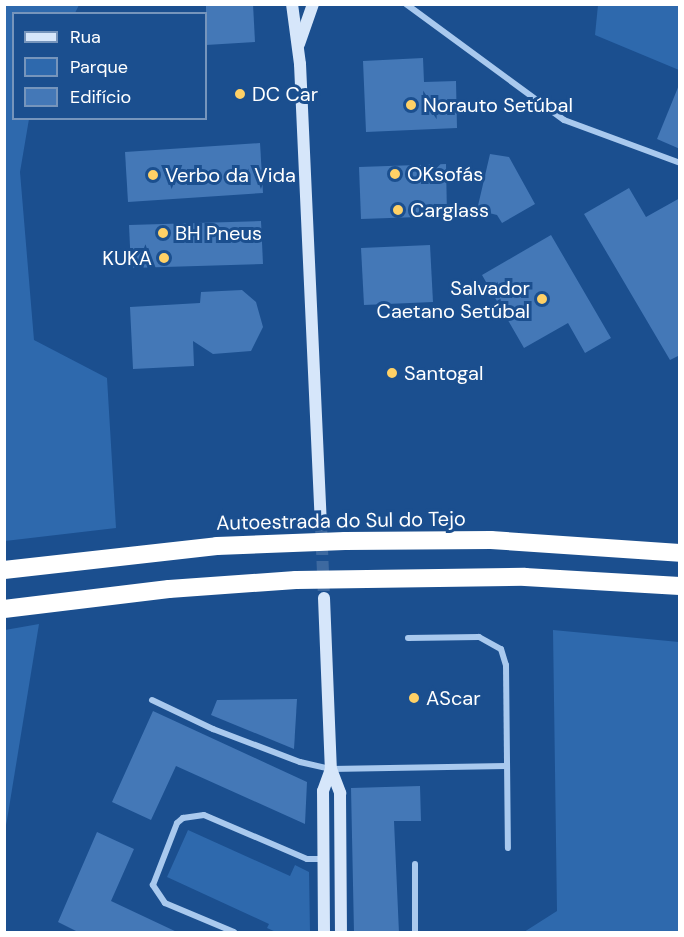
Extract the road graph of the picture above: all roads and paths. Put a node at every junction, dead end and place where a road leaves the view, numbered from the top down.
1 (292, 4) edge
2 (314, 4) edge
3 (406, 4) edge
4 (297, 47) junction
5 (680, 163) edge
6 (321, 525) tunnel mouth
7 (680, 553) edge
8 (4, 570) edge
9 (680, 586) edge
10 (324, 598) tunnel mouth
11 (4, 609) edge
12 (408, 638) dead end
13 (152, 700) dead end
14 (506, 766) junction
15 (331, 769) junction
16 (508, 848) dead end
17 (323, 859) junction
18 (415, 864) dead end
19 (234, 933) edge
20 (324, 933) edge
21 (341, 933) edge
22 (415, 933) edge

1 - 4 main road
2 - 4 main road
3 - 5 street
4 - 6 main road
7 - 8 highway, Autoestrada do Sul do Tejo
9 - 11 highway
10 - 15 main road
12 - 14 street
13 - 15 street
14 - 15 street
14 - 16 street
15 - 17 main road
15 - 21 main road
17 - 19 street
17 - 20 main road
18 - 22 street

